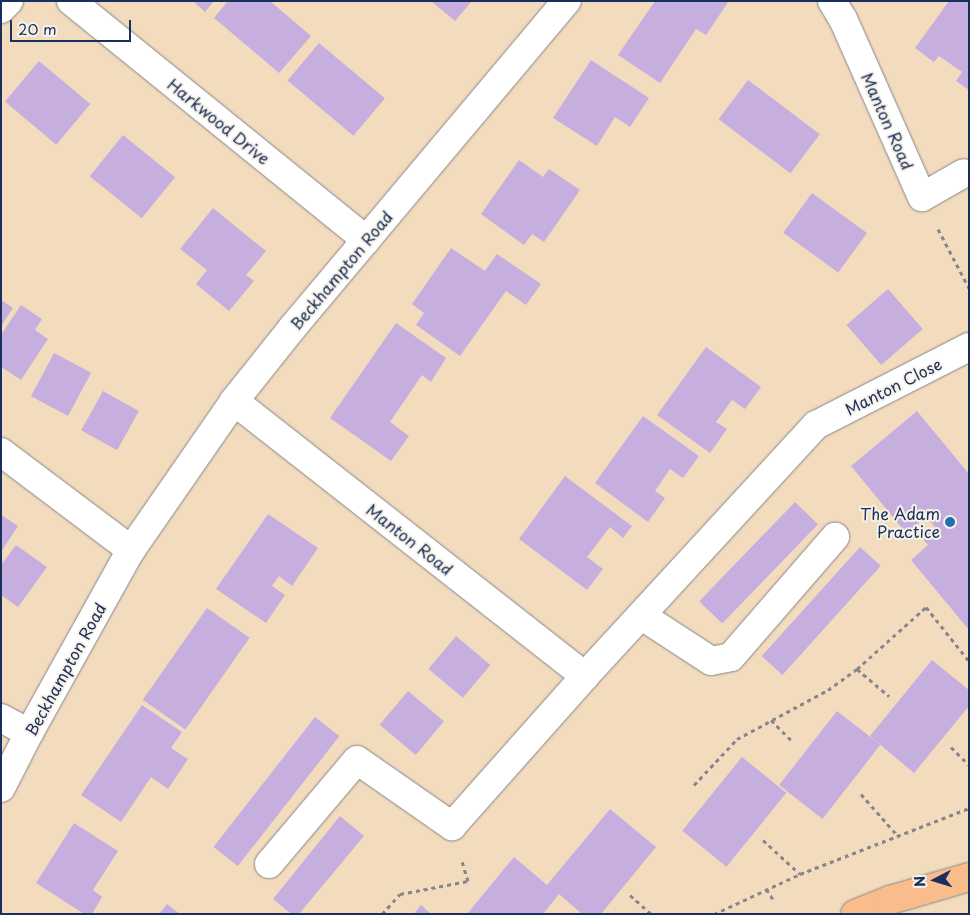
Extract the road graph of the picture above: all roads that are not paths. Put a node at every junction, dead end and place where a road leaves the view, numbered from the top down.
1 (8, 1) edge
2 (71, 1) edge
3 (567, 1) edge
4 (832, 1) edge
5 (1, 9) edge
6 (964, 173) dead end
7 (366, 240) junction
8 (969, 347) edge
9 (234, 401) junction
10 (1, 452) edge
11 (835, 537) dead end
12 (131, 550) junction
13 (642, 616) junction
14 (585, 676) junction
15 (1, 718) edge
16 (29, 733) junction
17 (1, 788) edge
18 (269, 864) dead end
19 (969, 877) edge
20 (855, 914) edge

1 - 5 street
2 - 7 street, Harkwood Drive
3 - 7 street, Beckhampton Road
4 - 6 street, Manton Road
7 - 9 street, Beckhampton Road
8 - 13 street, Manton Close
9 - 12 street, Beckhampton Road
9 - 14 street, Manton Road
10 - 12 street
11 - 13 street
12 - 16 street, Beckhampton Road
13 - 14 street
14 - 18 street
15 - 16 street
16 - 17 street, Beckhampton Road
19 - 20 main road

